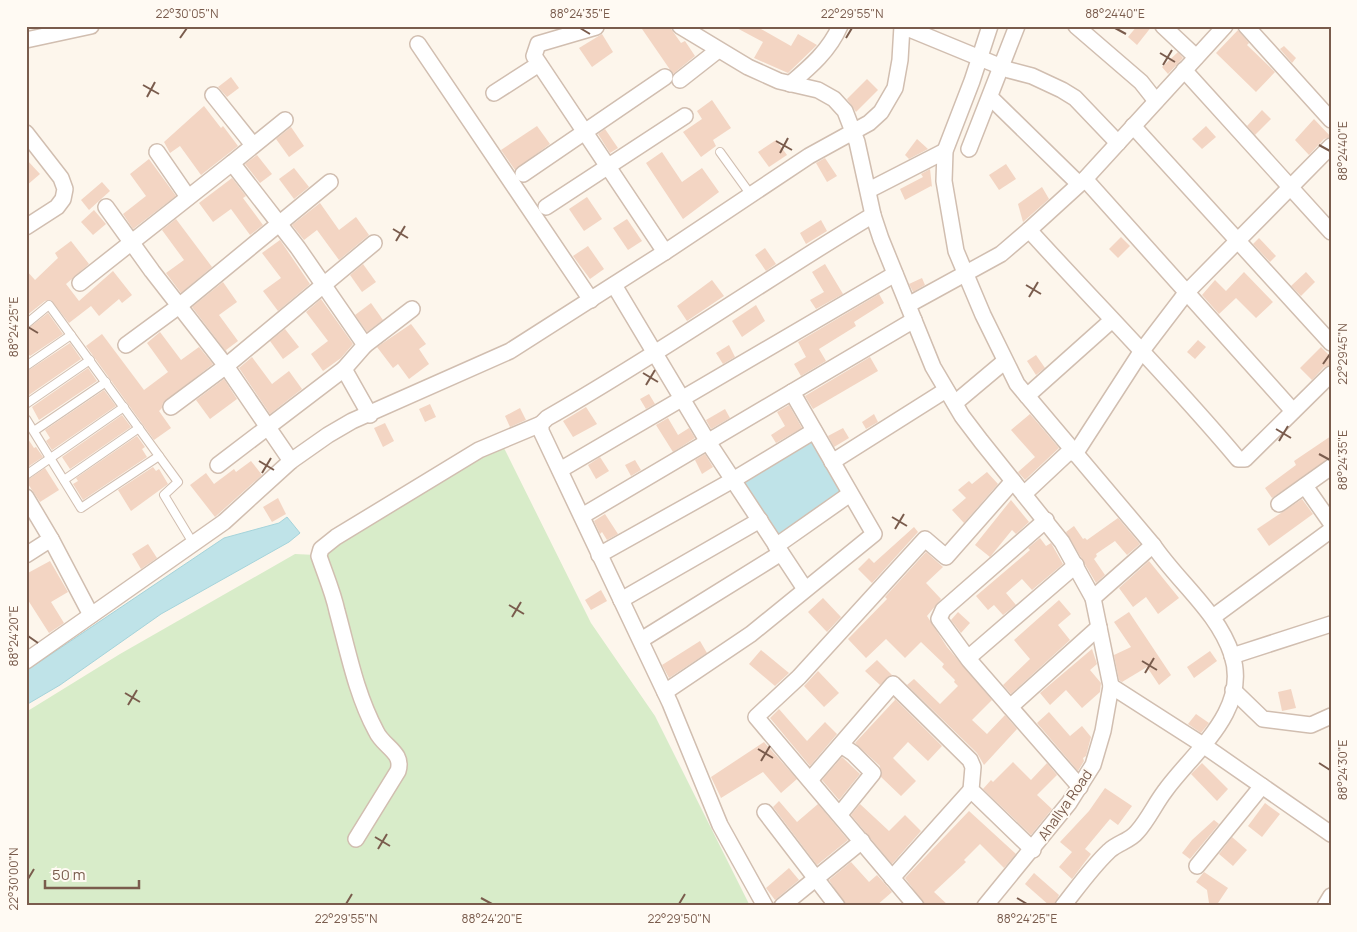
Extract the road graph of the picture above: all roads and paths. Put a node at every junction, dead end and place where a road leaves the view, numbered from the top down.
1 (680, 26) edge
2 (840, 26) edge
3 (990, 26) edge
4 (1017, 26) edge
5 (1076, 26) edge
6 (1163, 26) edge
7 (1225, 26) edge
8 (1246, 26) edge
9 (85, 27) edge
10 (596, 27) edge
11 (932, 32) edge
12 (26, 40) edge
13 (418, 44) dead end
14 (718, 50) junction
15 (980, 57) junction
16 (1196, 57) junction
17 (538, 64) junction
18 (1002, 67) junction
19 (1184, 70) junction
20 (665, 77) dead end
21 (680, 80) dead end
22 (790, 84) junction
23 (494, 93) dead end
24 (213, 95) dead end
25 (990, 97) junction
26 (1156, 101) junction
27 (685, 116) dead end
28 (284, 120) dead end
29 (1331, 120) edge
30 (1134, 126) junction
31 (854, 132) junction
32 (26, 133) edge
33 (585, 133) junction
34 (1118, 143) junction
35 (253, 145) junction
36 (1331, 146) edge
37 (969, 150) dead end
38 (945, 151) junction
39 (157, 152) dead end
40 (720, 152) dead end
41 (232, 163) junction
42 (608, 167) junction
43 (523, 174) dead end
44 (1082, 181) junction
45 (330, 182) dead end
46 (1290, 187) junction
47 (869, 190) junction
48 (751, 195) junction
49 (188, 197) junction
50 (106, 207) dead end
51 (546, 207) dead end
52 (873, 215) junction
53 (279, 224) junction
54 (26, 227) edge
55 (1029, 230) junction
56 (1331, 232) edge
57 (1238, 240) junction
58 (130, 242) junction
59 (374, 243) dead end
60 (665, 252) junction
61 (895, 274) junction
62 (965, 275) junction
63 (80, 283) dead end
64 (323, 284) junction
65 (614, 285) junction
66 (1186, 293) junction
67 (591, 300) junction
68 (179, 306) junction
69 (908, 306) junction
70 (412, 308) dead end
71 (914, 320) junction
72 (1111, 321) junction
73 (26, 324) edge
74 (71, 335) junction
75 (1331, 343) edge
76 (126, 345) dead end
77 (366, 345) junction
78 (1141, 352) junction
79 (655, 354) junction
80 (90, 360) junction
81 (1005, 361) junction
82 (26, 366) edge
83 (226, 366) junction
84 (344, 369) junction
85 (1331, 374) edge
86 (106, 382) junction
87 (946, 390) junction
88 (792, 392) junction
89 (1027, 396) junction
90 (682, 399) junction
91 (954, 403) junction
92 (26, 404) edge
93 (124, 407) junction
94 (171, 407) dead end
95 (1293, 411) junction
96 (370, 415) junction
97 (26, 418) edge
98 (541, 424) junction
99 (266, 426) junction
100 (139, 428) junction
101 (814, 431) junction
102 (34, 432) junction
103 (708, 442) junction
104 (1073, 452) junction
105 (159, 456) junction
106 (51, 458) junction
107 (291, 461) junction
108 (832, 462) junction
109 (218, 464) dead end
110 (1331, 467) edge
111 (560, 470) junction
112 (26, 475) edge
113 (64, 480) junction
114 (733, 480) junction
115 (1013, 481) junction
116 (1305, 486) junction
117 (850, 494) junction
118 (1024, 494) junction
119 (26, 497) edge
120 (1279, 504) dead end
121 (582, 516) junction
122 (760, 520) junction
123 (1046, 520) junction
124 (1331, 523) edge
125 (1331, 530) edge
126 (51, 538) junction
127 (193, 543) junction
128 (1154, 545) junction
129 (779, 550) junction
130 (26, 555) edge
131 (599, 555) junction
132 (1076, 565) junction
133 (805, 589) junction
134 (1093, 598) junction
135 (621, 600) junction
136 (91, 615) junction
137 (1213, 617) junction
138 (1331, 624) edge
139 (1099, 627) junction
140 (641, 640) junction
141 (1232, 656) junction
142 (968, 658) junction
143 (26, 661) edge
144 (1111, 686) junction
145 (1234, 690) junction
146 (665, 692) junction
147 (1010, 707) junction
148 (1331, 716) edge
149 (841, 745) junction
150 (1203, 745) junction
151 (810, 780) junction
152 (1262, 786) junction
153 (1080, 787) junction
154 (971, 790) junction
155 (765, 812) dead end
156 (840, 814) junction
157 (1331, 834) edge
158 (356, 839) dead end
159 (862, 841) junction
160 (1033, 850) junction
161 (1197, 866) dead end
162 (815, 878) junction
163 (892, 878) junction
164 (1331, 896) edge
165 (765, 906) edge
166 (782, 906) edge
167 (837, 906) edge
168 (916, 906) edge
169 (985, 906) edge
170 (1063, 906) edge
171 (1325, 906) edge

1 - 14 street, Ahallya Road
2 - 22 street
3 - 15 street
4 - 18 street
5 - 26 street
6 - 16 street
7 - 16 street
8 - 29 street
9 - 12 street
10 - 17 street
11 - 15 street
11 - 31 street
13 - 67 street
14 - 21 street
14 - 22 street, Ahallya Road
15 - 18 street
15 - 38 street
16 - 19 street
17 - 23 street
17 - 33 street
18 - 25 street
18 - 34 street
19 - 26 street
19 - 46 street
20 - 33 street
22 - 31 street, Ahallya Road
24 - 35 street
25 - 37 street
25 - 44 street
26 - 30 street
27 - 42 street
28 - 35 street
30 - 34 street
30 - 57 street
31 - 47 street, Ahallya Road
31 - 48 street
32 - 54 street
33 - 42 street
33 - 43 street
34 - 44 street
35 - 41 street
36 - 46 street
38 - 47 street
38 - 62 street
39 - 49 street
40 - 48 lane
41 - 49 street
41 - 53 street
42 - 51 street
42 - 60 street
44 - 55 street
44 - 66 street
45 - 53 street
46 - 56 street
46 - 57 street
47 - 52 street, Ahallya Road
48 - 60 street
49 - 58 street
50 - 58 street
52 - 61 street, Ahallya Road
52 - 79 street
53 - 64 street
53 - 68 street
55 - 62 street
55 - 72 street
57 - 66 street
57 - 75 street
58 - 63 street
58 - 68 street
59 - 64 street
60 - 65 street
61 - 69 street, Ahallya Road
61 - 90 street
62 - 69 street
62 - 81 street
64 - 77 street
64 - 83 street
65 - 67 street
65 - 79 street
66 - 78 street
66 - 95 street
67 - 96 street
68 - 76 street
68 - 83 street
69 - 71 street, Ahallya Road
70 - 77 street
71 - 87 street, Ahallya Road
71 - 88 street
72 - 78 street
72 - 89 street
73 - 74 lane
74 - 80 lane
74 - 82 lane
77 - 84 street
78 - 95 street
78 - 104 street
79 - 90 street
79 - 98 street
80 - 86 lane
80 - 92 lane
81 - 89 street
81 - 91 street
83 - 94 street
83 - 99 street
84 - 96 street
84 - 99 street
85 - 95 street
86 - 93 lane
86 - 102 lane
87 - 91 street, Ahallya Road
87 - 108 street
88 - 101 street
88 - 103 street
89 - 104 street
90 - 103 street
90 - 111 street
91 - 115 street, Ahallya Road
93 - 100 lane
93 - 106 lane
96 - 107 street
97 - 102 lane
98 - 111 street
98 - 158 street
99 - 107 street
99 - 109 street
100 - 105 lane
100 - 113 lane
101 - 108 street
101 - 114 street
102 - 106 lane
103 - 114 street
103 - 121 street
104 - 118 street
104 - 128 street
105 - 113 lane
105 - 127 lane
106 - 112 lane
106 - 113 lane
107 - 127 street
108 - 117 street
110 - 116 street
111 - 121 street
114 - 122 street
114 - 131 street
115 - 118 street, Ahallya Road
115 - 151 street
116 - 120 street
116 - 124 street
117 - 129 street
117 - 133 street
118 - 123 street, Ahallya Road
119 - 126 street
121 - 131 street
122 - 129 street
122 - 135 street
123 - 132 street, Ahallya Road
123 - 142 street
125 - 137 street
126 - 130 street
126 - 136 street
127 - 136 street
128 - 134 street
128 - 137 street
129 - 133 street
129 - 140 street
131 - 135 street
132 - 134 street, Ahallya Road
132 - 142 street
133 - 146 street
134 - 139 street, Ahallya Road
135 - 140 street
136 - 143 street
137 - 141 street
138 - 141 street
139 - 144 street, Ahallya Road
139 - 147 street
140 - 146 street
141 - 145 street
142 - 147 street
144 - 150 street
144 - 153 street, Ahallya Road
145 - 148 street
145 - 150 street
146 - 165 street
147 - 153 street
149 - 151 street
149 - 154 street
149 - 156 street
150 - 152 street
150 - 170 street
151 - 156 street
152 - 157 street
152 - 161 street
153 - 160 street, Ahallya Road
154 - 160 street
154 - 163 street
155 - 162 street
156 - 159 street
159 - 162 street
159 - 163 street
160 - 169 street, Ahallya Road
162 - 166 street
162 - 167 street
163 - 168 street
164 - 171 street

